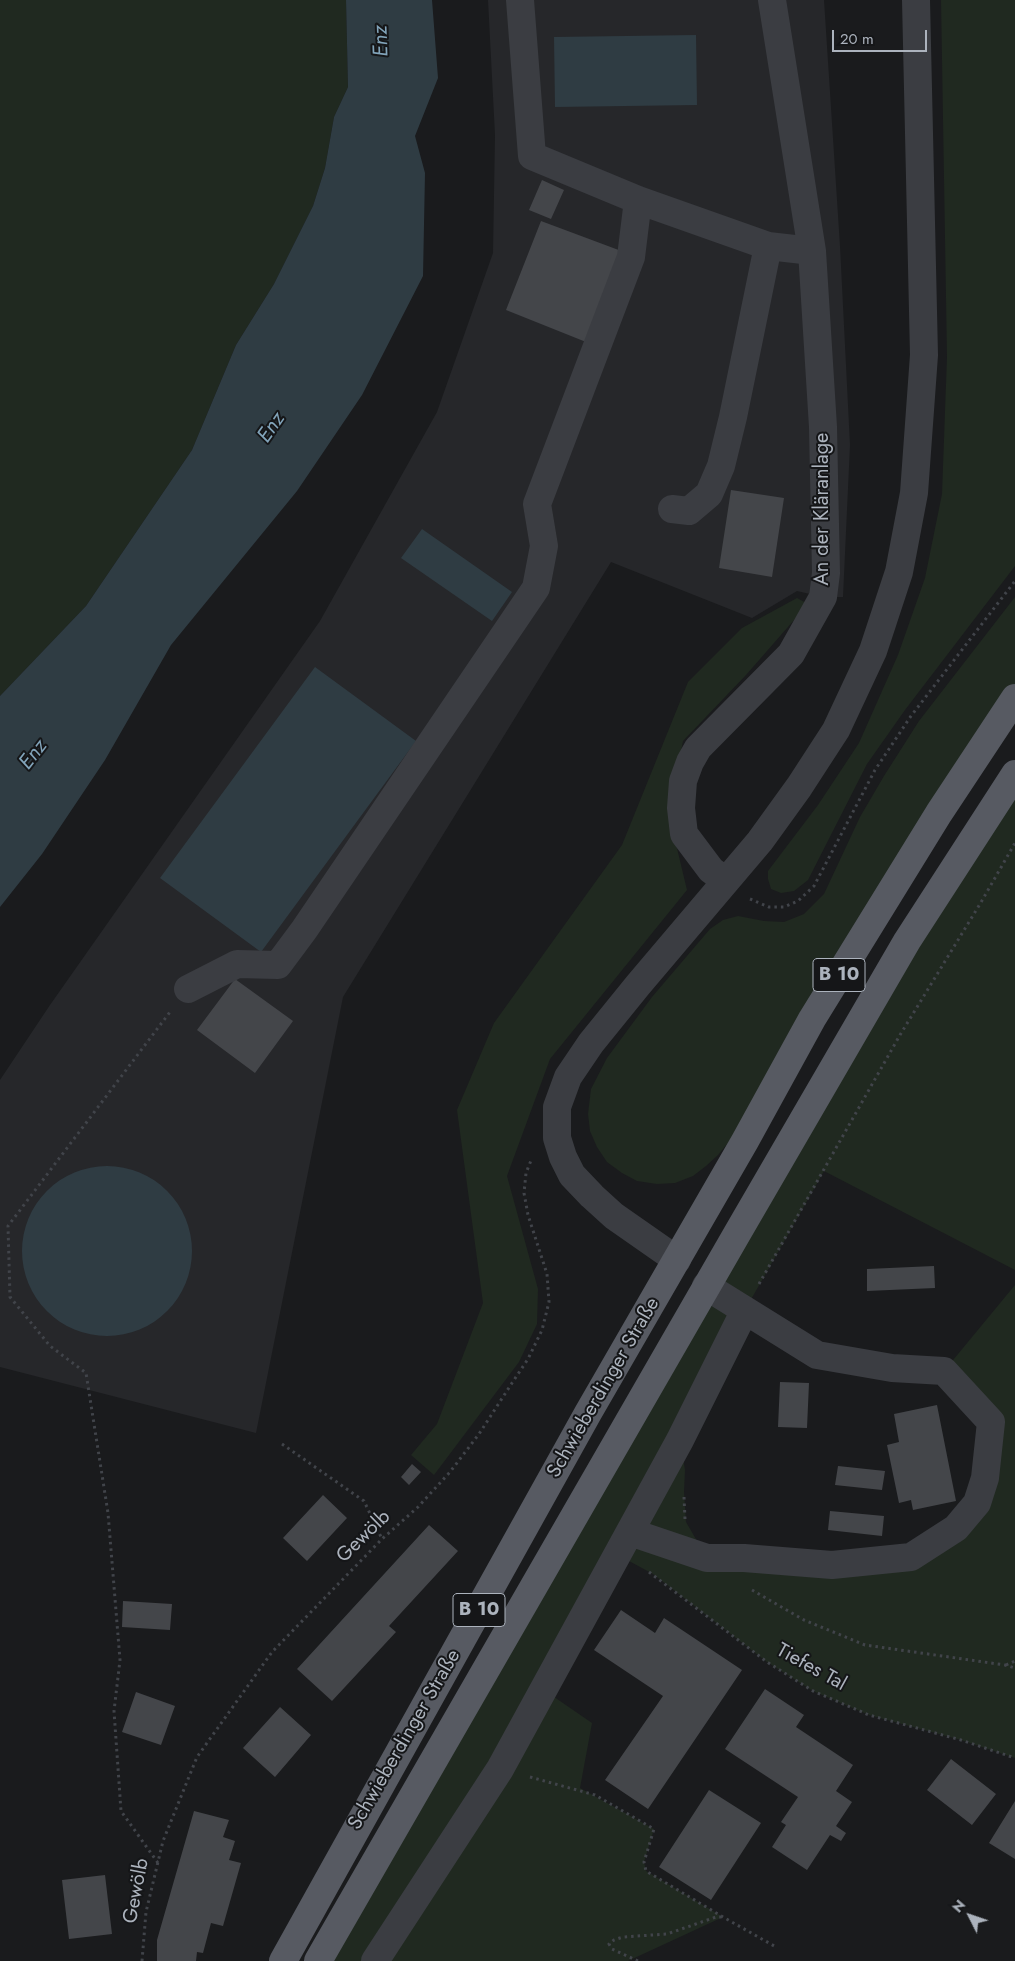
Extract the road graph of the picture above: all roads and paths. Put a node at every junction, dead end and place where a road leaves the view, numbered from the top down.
1 (520, 0) edge
2 (772, 0) edge
3 (916, 0) edge
4 (638, 200) junction
5 (768, 246) junction
6 (812, 251) junction
7 (672, 509) dead end
8 (1015, 581) edge
9 (1015, 698) edge
10 (1015, 774) edge
11 (1015, 843) edge
12 (726, 881) junction
13 (188, 989) joint
14 (557, 1138) junction
15 (738, 1232) junction
16 (677, 1260) junction
17 (706, 1286) junction
18 (745, 1310) junction
19 (684, 1325) junction
20 (282, 1444) dead end
21 (382, 1539) junction
22 (624, 1543) junction
23 (1015, 1661) edge
24 (1005, 1665) dead end
25 (1015, 1758) edge
26 (500, 1769) junction
27 (158, 1863) junction
28 (723, 1917) junction
29 (776, 1947) dead end
30 (142, 1961) edge
31 (283, 1961) edge
32 (318, 1961) edge
33 (375, 1961) edge
34 (638, 1961) edge

1 - 4 street
2 - 6 street, An der Kläranlage
3 - 12 street
4 - 5 street
4 - 13 street
5 - 6 street
5 - 7 street
6 - 12 street, An der Kläranlage
8 - 12 path
9 - 16 main road, B 10
10 - 15 main road, B 10
11 - 18 path
12 - 14 street
13 - 27 path
14 - 16 street
14 - 21 path, Gewölb
15 - 16 main road
15 - 17 main road, B 10
16 - 19 main road
16 - 31 main road, Schwieberdinger Straße / B 10
17 - 18 street
17 - 19 main road, Schwieberdinger Straße / B 10
18 - 22 street
18 - 22 street
19 - 32 main road, Schwieberdinger Straße / B 10
20 - 21 path
21 - 27 path, Gewölb
22 - 25 path, Tiefes Tal
22 - 26 street
23 - 24 path
26 - 28 path
26 - 33 street
27 - 30 path, Gewölb
28 - 29 path
28 - 34 path

